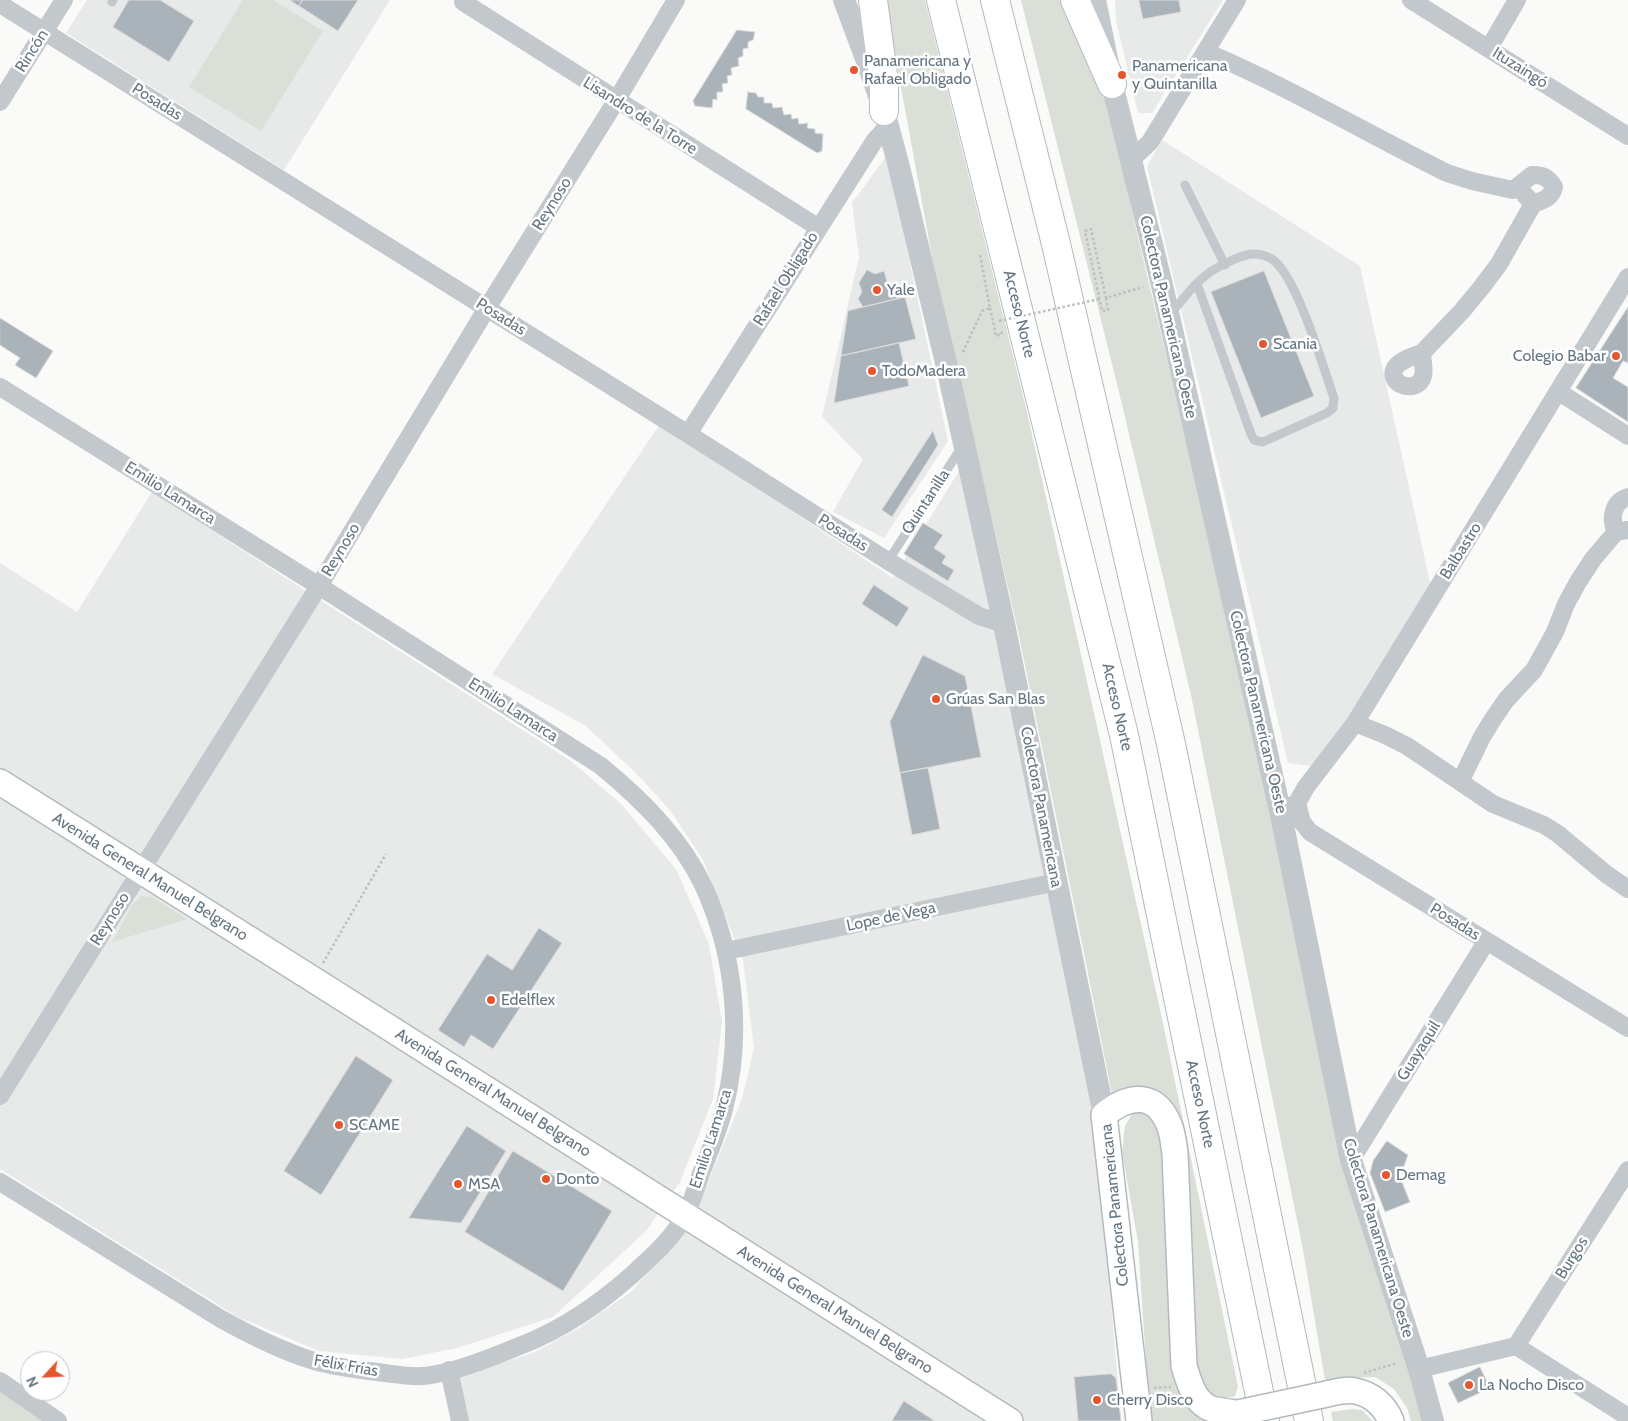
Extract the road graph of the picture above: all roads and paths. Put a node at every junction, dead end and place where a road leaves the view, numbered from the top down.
1 (64, 0) edge
2 (676, 0) edge
3 (844, 0) edge
4 (873, 0) edge
5 (941, 0) edge
6 (995, 0) edge
7 (1075, 0) edge
8 (1095, 0) edge
9 (1237, 0) edge
10 (1411, 0) edge
11 (1517, 0) edge
12 (463, 2) dead end
13 (0, 4) edge
14 (44, 32) junction
15 (1489, 48) junction
16 (1206, 52) junction
17 (1112, 84) junction
18 (616, 101) junction
19 (0, 102) edge
20 (886, 119) junction
21 (1628, 136) edge
22 (1131, 160) junction
23 (1185, 185) dead end
24 (1513, 190) junction
25 (1533, 204) junction
26 (818, 228) junction
27 (985, 254) dead end
28 (1225, 265) junction
29 (1628, 277) edge
30 (1161, 281) junction
31 (1197, 284) junction
32 (1106, 298) junction
33 (1100, 299) junction
34 (487, 308) junction
35 (990, 308) junction
36 (1169, 315) junction
37 (1422, 353) dead end
38 (947, 367) junction
39 (0, 387) edge
40 (1559, 392) junction
41 (688, 434) junction
42 (1628, 436) edge
43 (964, 443) junction
44 (1628, 498) edge
45 (1622, 531) edge
46 (888, 561) junction
47 (319, 586) junction
48 (1004, 624) junction
49 (1355, 723) junction
50 (0, 782) edge
51 (1460, 782) junction
52 (1288, 808) junction
53 (386, 854) dead end
54 (140, 871) junction
55 (1057, 882) junction
56 (1628, 889) edge
57 (1486, 942) junction
58 (726, 951) junction
59 (314, 980) junction
60 (1628, 1028) edge
61 (0, 1096) edge
62 (1104, 1115) junction
63 (1351, 1160) junction
64 (1628, 1170) edge
65 (0, 1182) edge
66 (685, 1216) junction
67 (1516, 1346) junction
68 (1418, 1364) junction
69 (449, 1370) junction
70 (1358, 1374) dead end
71 (0, 1381) edge
72 (1232, 1416) edge
73 (1628, 1417) edge
74 (58, 1421) edge
75 (460, 1421) edge
76 (1010, 1421) edge
77 (1139, 1421) edge
78 (1265, 1421) edge
79 (1309, 1421) edge
80 (1391, 1421) edge
81 (1433, 1421) edge

1 - 14 street, Rincón
2 - 18 street, Reynoso
3 - 20 street, Colectora Panamericana
4 - 20 highway
5 - 78 highway, Acceso Norte
6 - 79 highway
7 - 17 highway
8 - 17 street, Colectora Panamericana Oeste
9 - 16 street
10 - 15 street, Ituzaingó
11 - 15 street
12 - 18 street, Lisandro de la Torre
13 - 14 street, Posadas
14 - 19 street, Rincón
14 - 34 street, Posadas
15 - 21 street, Ituzaingó
16 - 22 street
16 - 24 street
17 - 22 street, Colectora Panamericana Oeste
18 - 26 street, Lisandro de la Torre
18 - 34 street, Reynoso
20 - 26 street, Rafael Obligado
20 - 38 street, Colectora Panamericana
22 - 30 street, Colectora Panamericana Oeste
23 - 28 lane
24 - 25 street
24 - 25 street
25 - 37 street
26 - 41 street, Rafael Obligado
27 - 35 path
28 - 31 lane
28 - 31 lane
29 - 40 street, Balbastro
30 - 32 path
30 - 36 street, Colectora Panamericana Oeste
31 - 36 lane
32 - 33 path
32 - 33 path
33 - 35 path, bridge
34 - 41 street, Posadas
34 - 47 street, Reynoso
35 - 38 path
36 - 52 street, Colectora Panamericana Oeste
38 - 43 street, Colectora Panamericana
39 - 47 street, Emilio Lamarca
40 - 42 street
40 - 49 street, Balbastro
41 - 46 street, Posadas
43 - 46 lane, Quintanilla
43 - 48 street, Colectora Panamericana
44 - 45 street
45 - 51 street
46 - 48 street, Posadas
47 - 54 street, Reynoso
47 - 58 street, Emilio Lamarca
48 - 55 street, Colectora Panamericana
49 - 51 street
49 - 52 street, Balbastro
50 - 54 main road, Avenida General Manuel Belgrano
51 - 56 street
52 - 57 street, Posadas
52 - 63 street, Colectora Panamericana Oeste
53 - 59 path
54 - 59 main road, Avenida General Manuel Belgrano
54 - 61 street, Reynoso
55 - 58 street, Lope de Vega
55 - 62 street, Colectora Panamericana
57 - 60 street, Posadas
57 - 63 street, Guayaquil
58 - 66 street, Emilio Lamarca
59 - 66 main road, Avenida General Manuel Belgrano
62 - 72 main road
62 - 77 main road, Colectora Panamericana
63 - 68 street, Colectora Panamericana Oeste
64 - 67 street, Burgos
65 - 69 street, Félix Frías
66 - 69 street, Félix Frías
66 - 76 main road, Avenida General Manuel Belgrano
67 - 68 street
67 - 73 street
68 - 70 path
68 - 81 street, Colectora Panamericana Oeste
69 - 75 street
71 - 74 street
72 - 80 main road, bridge

